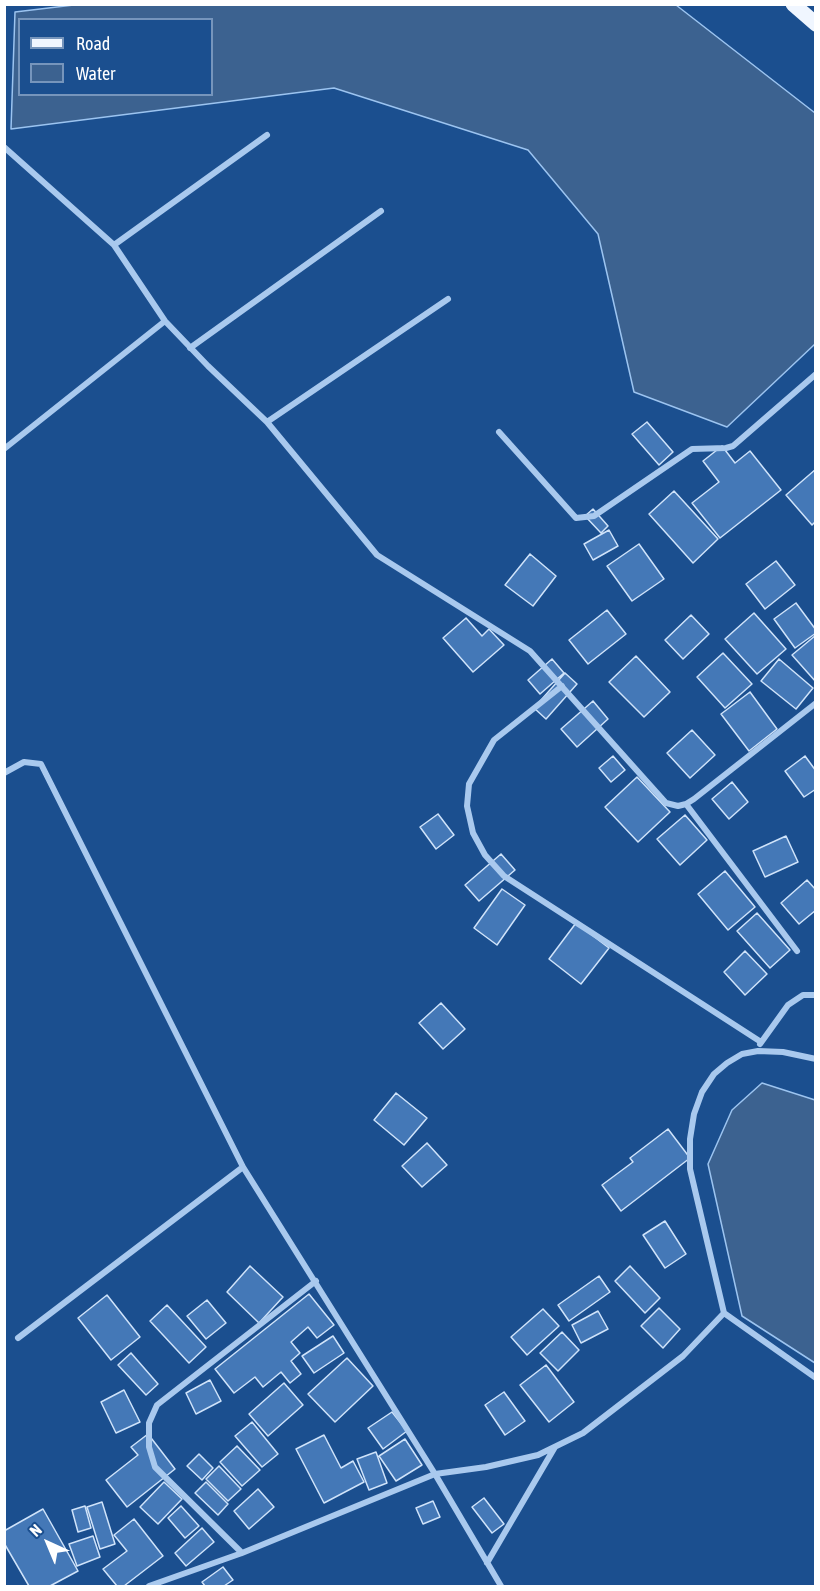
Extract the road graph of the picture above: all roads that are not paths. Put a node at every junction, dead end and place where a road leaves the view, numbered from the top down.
1 (793, 4) edge
2 (816, 24) edge
3 (267, 135) dead end
4 (4, 147) edge
5 (381, 211) dead end
6 (114, 245) junction
7 (448, 299) dead end
8 (165, 321) junction
9 (190, 348) junction
10 (816, 374) edge
11 (267, 422) junction
12 (499, 432) dead end
13 (4, 449) edge
14 (562, 686) junction
15 (816, 703) edge
16 (4, 773) edge
17 (686, 804) junction
18 (797, 951) dead end
19 (816, 995) edge
20 (761, 1042) junction
21 (758, 1051) junction
22 (816, 1059) edge
23 (243, 1167) junction
24 (316, 1281) junction
25 (724, 1313) junction
26 (18, 1338) dead end
27 (816, 1378) edge
28 (556, 1447) junction
29 (435, 1474) junction
30 (242, 1554) junction
31 (488, 1563) junction
32 (149, 1587) edge
33 (501, 1587) edge

1 - 2 main road
3 - 6 street
4 - 6 street
5 - 9 street
6 - 8 street
7 - 11 street
8 - 9 street
8 - 13 street
9 - 11 street
10 - 12 street
11 - 14 street
14 - 17 street
14 - 20 street
15 - 17 street
16 - 23 street
17 - 18 street
19 - 20 street
20 - 21 street
21 - 22 street
21 - 25 street
23 - 24 street
23 - 26 street
24 - 29 street
24 - 30 street
25 - 27 street
25 - 28 street
28 - 29 street
28 - 31 street
29 - 30 street
29 - 31 street
30 - 32 street
31 - 33 street

